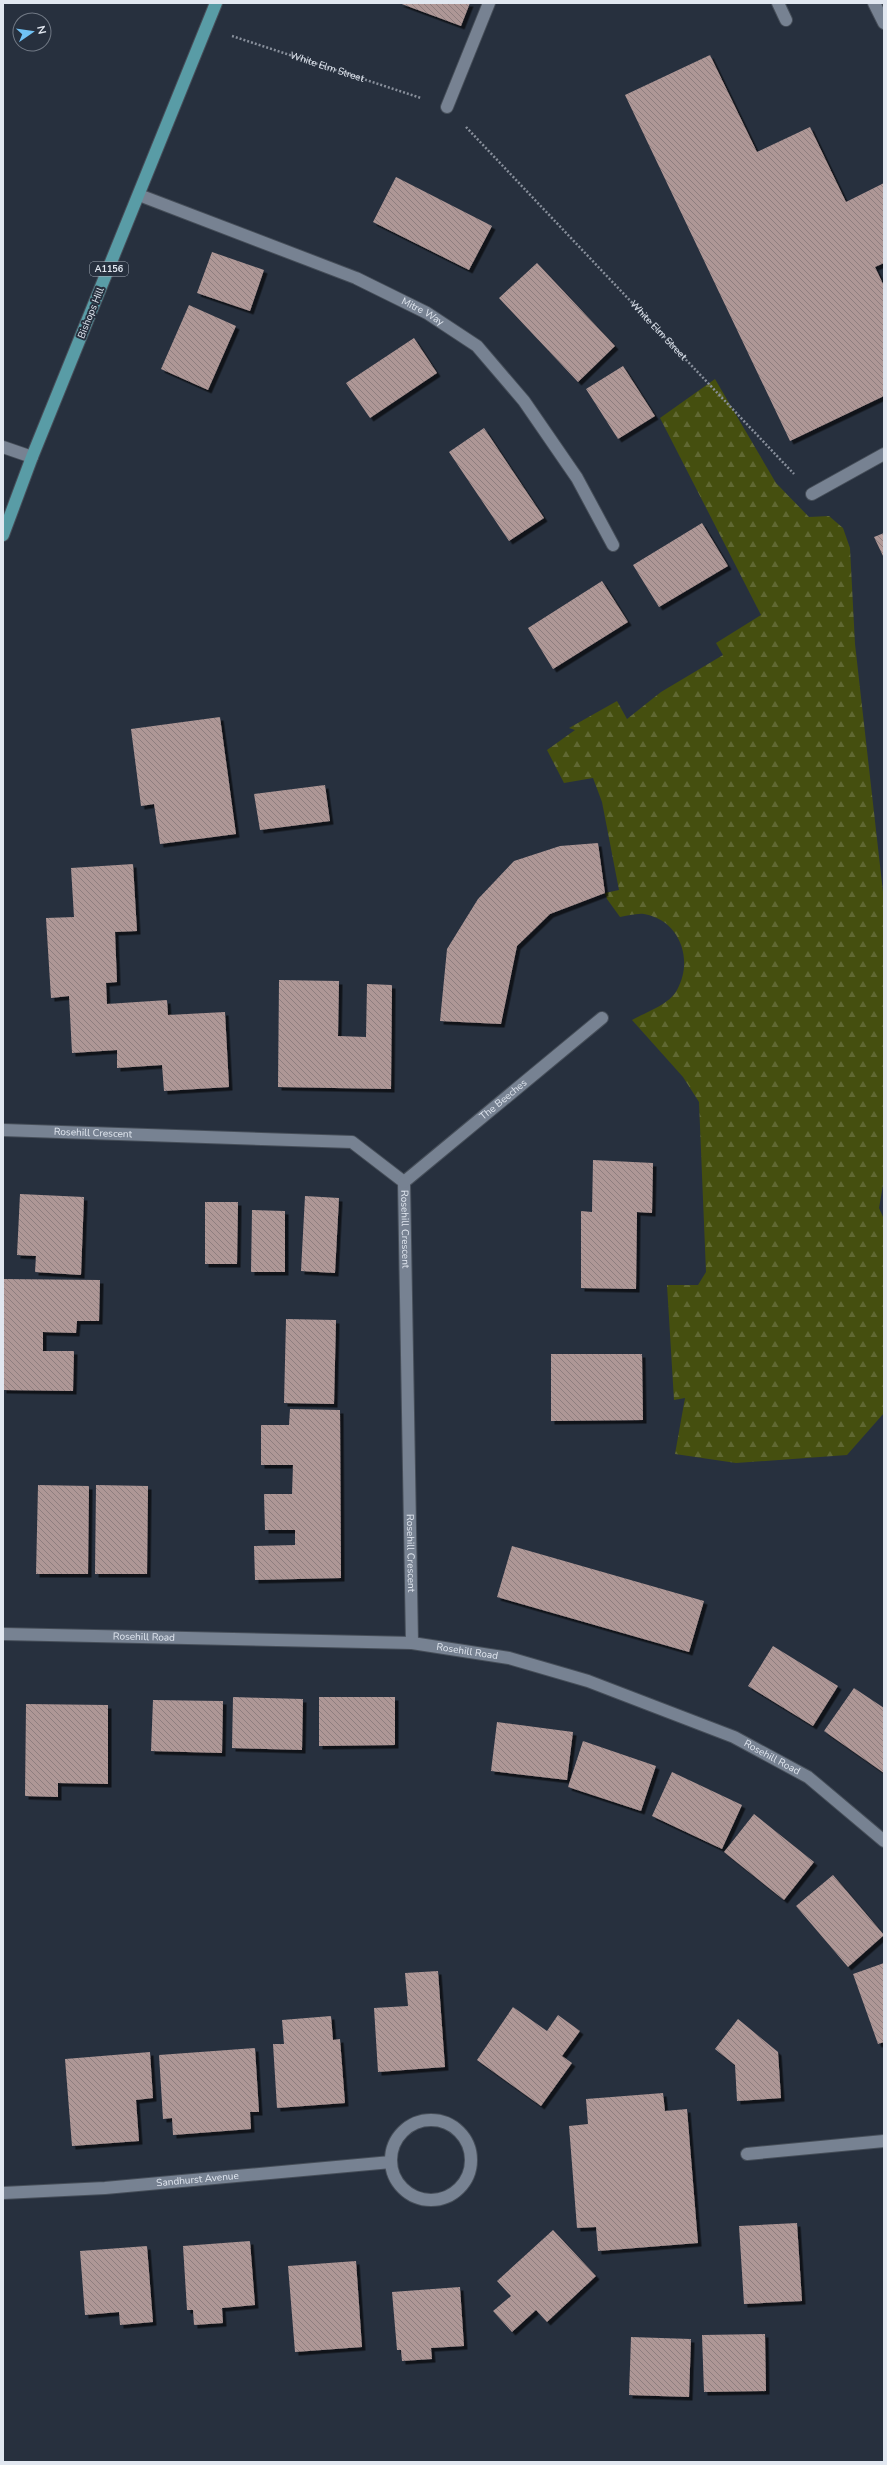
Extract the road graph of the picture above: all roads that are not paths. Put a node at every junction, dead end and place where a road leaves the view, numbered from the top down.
1 (216, 3) edge
2 (490, 3) edge
3 (778, 3) edge
4 (874, 3) edge
5 (786, 20) dead end
6 (884, 23) edge
7 (448, 107) road end
8 (139, 195) junction
9 (3, 447) edge
10 (884, 454) edge
11 (32, 457) junction
12 (812, 494) road end
13 (3, 535) edge
14 (613, 545) dead end
15 (602, 1018) dead end
16 (3, 1130) edge
17 (404, 1182) junction
18 (3, 1634) edge
19 (412, 1643) junction
20 (884, 1841) edge
21 (884, 2141) edge
22 (746, 2154) dead end
23 (391, 2162) junction
24 (3, 2193) edge

1 - 8 main road, Bishops Hill / A1156
2 - 7 street
3 - 5 street
4 - 6 street
8 - 11 main road, Bishops Hill / A1156
8 - 14 street, Mitre Way
9 - 11 street
10 - 12 street
11 - 13 main road, Bishops Hill / A1156
15 - 17 street, The Beeches
16 - 17 street, Rosehill Crescent
17 - 19 street, Rosehill Crescent
18 - 19 street, Rosehill Road
19 - 20 street, Rosehill Road
21 - 22 street
23 - 23 street
23 - 24 street, Sandhurst Avenue

